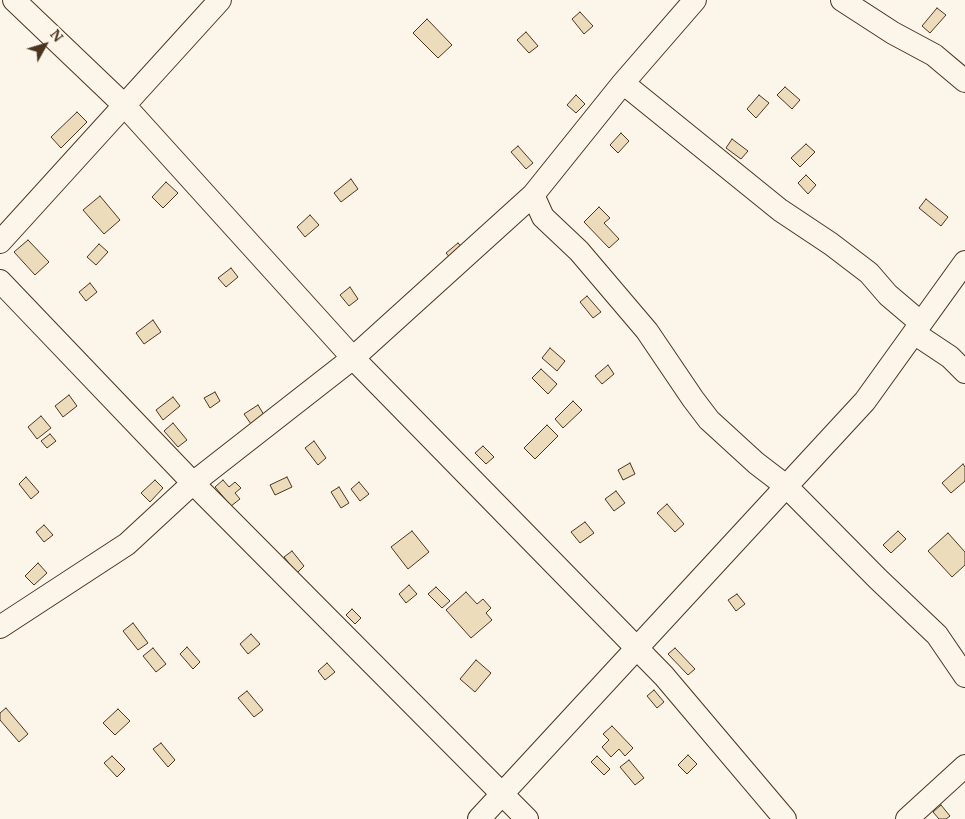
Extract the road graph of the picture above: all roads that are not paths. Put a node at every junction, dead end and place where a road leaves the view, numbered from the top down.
1 (14, 0) edge
2 (220, 0) edge
3 (695, 0) edge
4 (842, 0) edge
5 (965, 80) edge
6 (623, 83) junction
7 (125, 106) junction
8 (533, 195) junction
9 (0, 242) edge
10 (965, 262) edge
11 (0, 281) edge
12 (917, 328) junction
13 (353, 358) junction
14 (965, 372) edge
15 (193, 483) junction
16 (786, 486) junction
17 (0, 627) edge
18 (636, 647) junction
19 (965, 676) edge
20 (965, 766) edge
21 (501, 794) junction
22 (479, 819) edge
23 (527, 819) edge
24 (784, 819) edge
25 (907, 819) edge

1 - 7 street
2 - 7 street
3 - 6 street
4 - 5 street
6 - 8 street
6 - 12 street
7 - 9 street
7 - 13 street
8 - 13 street
8 - 16 street
10 - 12 street
11 - 15 street
12 - 14 street
12 - 16 street
13 - 15 street
13 - 18 street
15 - 17 street
15 - 21 street
16 - 18 street
16 - 19 street
18 - 21 street
18 - 24 street
20 - 25 street
21 - 22 street
21 - 23 street

